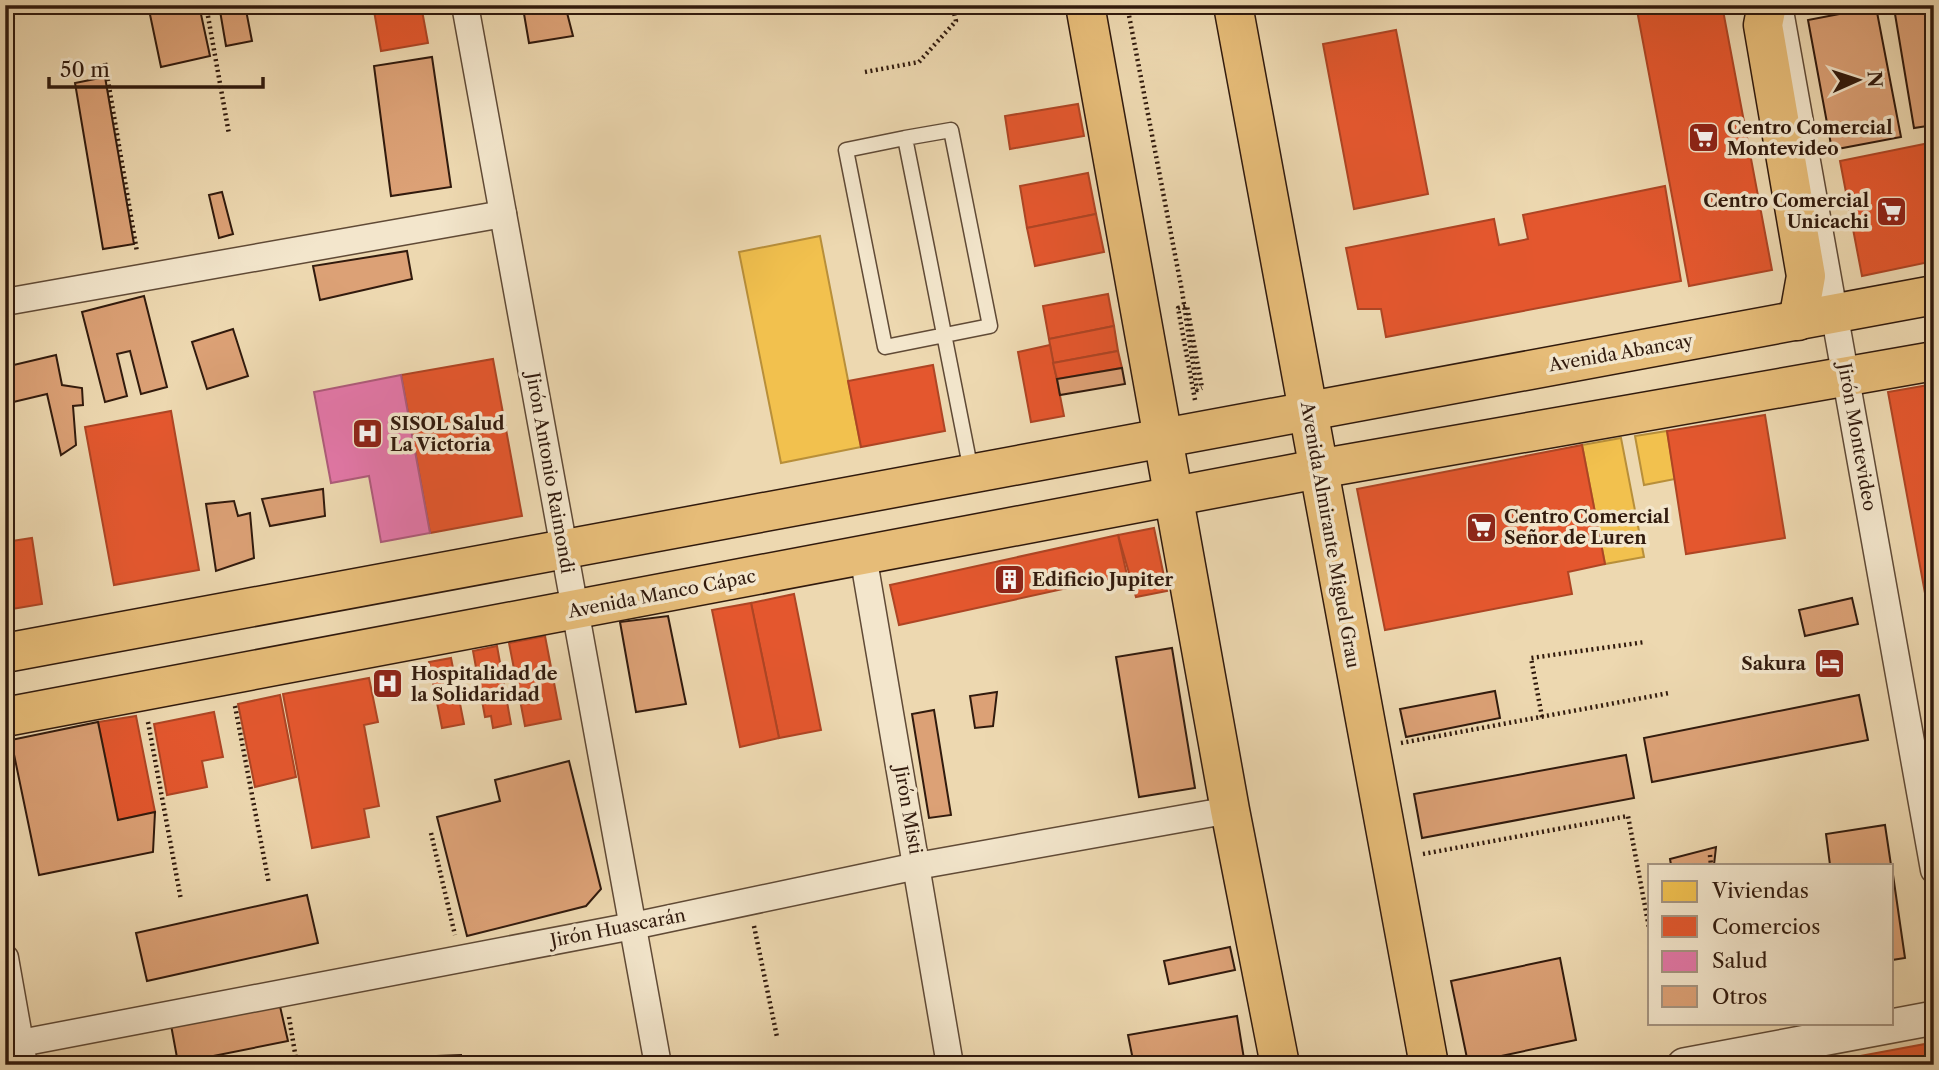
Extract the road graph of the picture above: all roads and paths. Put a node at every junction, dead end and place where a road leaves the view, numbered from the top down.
1 (206, 5) edge
2 (465, 5) edge
3 (952, 5) edge
4 (1085, 5) edge
5 (1127, 5) edge
6 (1233, 5) edge
7 (1767, 5) edge
8 (1779, 5) edge
9 (105, 64) dead end
10 (865, 72) dead end
11 (229, 134) dead end
12 (905, 138) junction
13 (503, 214) junction
14 (142, 278) junction
15 (1934, 295) edge
16 (5, 302) edge
17 (1816, 317) junction
18 (944, 335) junction
19 (1934, 360) edge
20 (1847, 377) junction
21 (1194, 394) dead end
22 (1302, 414) junction
23 (1180, 437) junction
24 (1312, 470) junction
25 (971, 475) junction
26 (1190, 493) junction
27 (564, 548) junction
28 (863, 555) junction
29 (576, 611) junction
30 (1645, 642) dead end
31 (5, 653) edge
32 (229, 675) junction
33 (142, 691) junction
34 (1669, 693) dead end
35 (5, 717) edge
36 (1542, 717) junction
37 (1370, 749) junction
38 (1230, 810) junction
39 (430, 833) dead end
40 (1710, 855) dead end
41 (1391, 859) junction
42 (1711, 864) edge
43 (918, 866) junction
44 (1934, 870) edge
45 (269, 884) dead end
46 (181, 901) dead end
47 (749, 901) junction
48 (1648, 922) edge
49 (633, 926) junction
50 (5, 958) edge
51 (461, 958) junction
52 (284, 992) junction
53 (1934, 1018) edge
54 (777, 1037) dead end
55 (17, 1051) edge
56 (297, 1065) edge
57 (658, 1065) edge
58 (950, 1065) edge
59 (1280, 1065) edge
60 (1429, 1065) edge
61 (1684, 1065) edge

1 - 11 path
2 - 13 street, Jirón Antonio Raimondi
3 - 10 path
4 - 23 main road
5 - 21 path
6 - 22 main road, Avenida Almirante Miguel Grau
7 - 17 main road
8 - 17 street, Jirón Montevideo
9 - 14 path
12 - 18 lane
12 - 18 lane
12 - 18 lane
13 - 14 street
13 - 27 street, Jirón Antonio Raimondi
14 - 16 street
15 - 17 main road, Avenida Abancay
17 - 20 street, Jirón Montevideo
17 - 22 main road, Avenida Abancay
18 - 25 lane
19 - 20 main road
20 - 24 main road
20 - 44 street, Jirón Montevideo
22 - 23 main road
22 - 24 main road, Avenida Almirante Miguel Grau
23 - 25 main road
23 - 26 main road
24 - 26 main road, Avenida Manco Cápac
24 - 37 main road, Avenida Almirante Miguel Grau
25 - 27 main road
26 - 28 main road, Avenida Manco Cápac
26 - 38 main road
27 - 29 street, Jirón Antonio Raimondi
27 - 31 main road
28 - 29 main road, Avenida Manco Cápac
28 - 43 street, Jirón Misti
29 - 32 main road, Avenida Manco Cápac
29 - 49 street, Jirón Antonio Raimondi
30 - 36 path
32 - 33 main road, Avenida Manco Cápac
32 - 45 path
33 - 35 main road, Avenida Manco Cápac
33 - 46 path
34 - 36 path
36 - 37 path
37 - 41 main road, Avenida Almirante Miguel Grau
38 - 43 street, Jirón Huascarán
38 - 59 main road
39 - 51 path
40 - 42 path
41 - 48 path
41 - 60 main road, Avenida Almirante Miguel Grau
43 - 47 street, Jirón Huascarán
43 - 58 street, Jirón Misti
47 - 49 street, Jirón Huascarán
47 - 54 path
49 - 51 street, Jirón Huascarán
49 - 57 street, Jirón Antonio Raimondi
50 - 55 street
51 - 52 street, Jirón Huascarán
52 - 55 street, Jirón Huascarán
52 - 56 path
53 - 61 street

